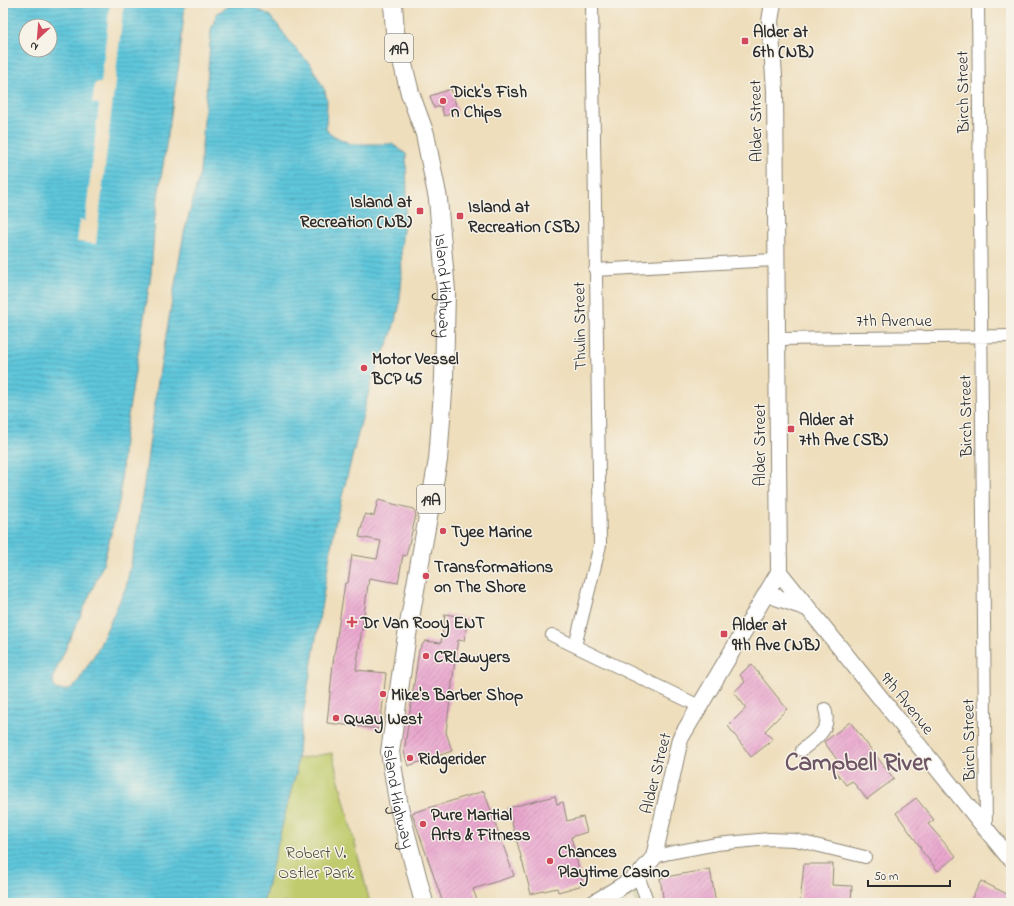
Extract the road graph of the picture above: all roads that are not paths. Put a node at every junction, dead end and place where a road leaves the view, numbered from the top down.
1 (393, 3) edge
2 (592, 3) edge
3 (773, 3) edge
4 (978, 3) edge
5 (775, 260) junction
6 (595, 270) junction
7 (1011, 336) edge
8 (981, 337) junction
9 (777, 339) junction
10 (779, 572) junction
11 (767, 594) junction
12 (807, 608) junction
13 (552, 635) dead end
14 (575, 646) junction
15 (699, 706) junction
16 (825, 709) dead end
17 (802, 750) dead end
18 (986, 829) junction
19 (654, 857) junction
20 (865, 857) dead end
21 (1011, 858) edge
22 (638, 876) junction
23 (424, 903) edge
24 (594, 903) edge
25 (648, 903) edge

1 - 23 main road, Island Highway / 19A
2 - 6 street, Thulin Street
3 - 5 street, Alder Street
4 - 8 street, Birch Street
5 - 6 street
5 - 9 street, Alder Street
6 - 14 street, Thulin Street
7 - 8 street, 7th Avenue
8 - 9 street, 7th Avenue
8 - 18 street, Birch Street
9 - 10 street, Alder Street
10 - 11 street, Alder Street
10 - 12 street, 9th Avenue
11 - 12 street
11 - 15 street, Alder Street
12 - 18 street, 9th Avenue
13 - 14 street
14 - 15 street
15 - 19 street, Alder Street
16 - 17 street
18 - 21 street, 9th Avenue
19 - 20 street
19 - 22 street
22 - 24 street
22 - 25 street

